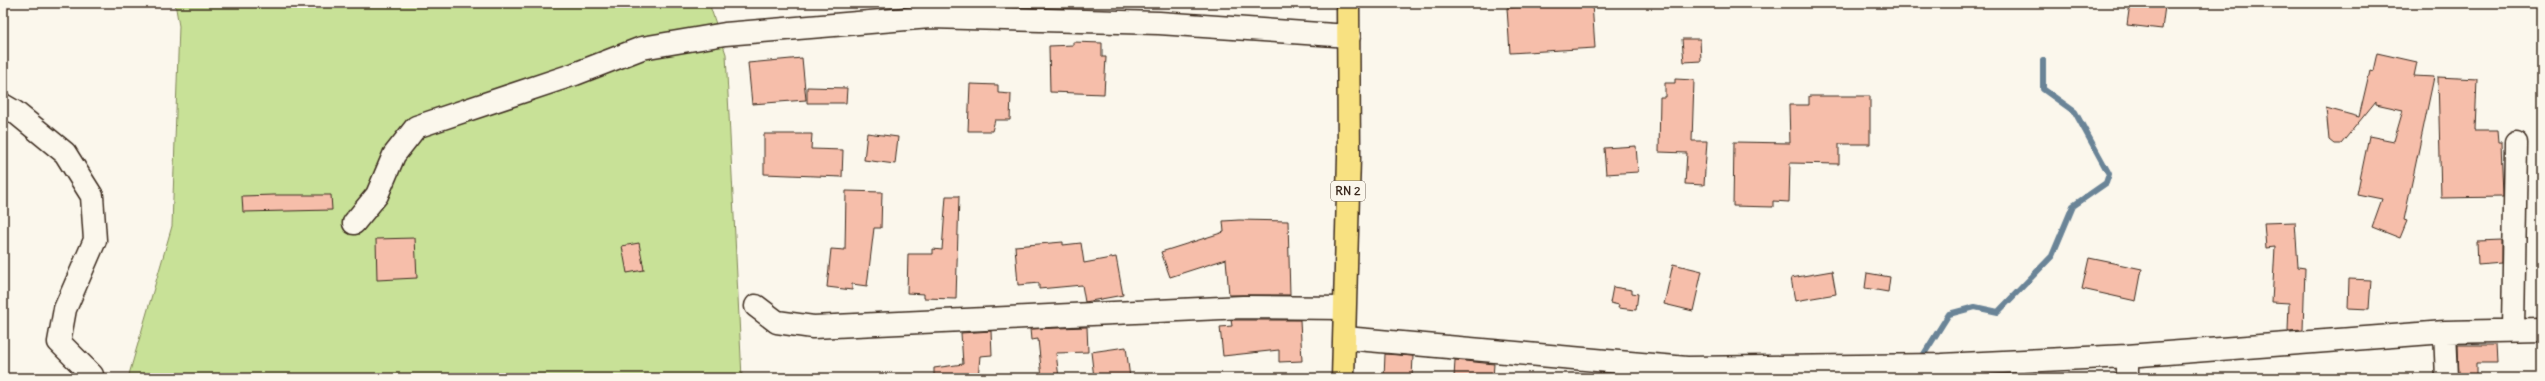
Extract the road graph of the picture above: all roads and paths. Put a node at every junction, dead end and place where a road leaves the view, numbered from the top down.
1 (1348, 3) edge
2 (1349, 36) junction
3 (3, 105) edge
4 (2516, 143) dead end
5 (354, 223) dead end
6 (756, 306) dead end
7 (1344, 308) junction
8 (2513, 329) junction
9 (2542, 330) edge
10 (2445, 332) junction
11 (1345, 338) junction
12 (2127, 356) junction
13 (92, 378) edge
14 (1343, 378) edge
15 (2126, 378) edge
16 (2447, 378) edge

1 - 2 main road, RN 2
2 - 5 street
2 - 7 main road, RN 2
3 - 13 street
4 - 8 street
6 - 7 street
7 - 11 main road, RN 2
8 - 9 street
8 - 10 street
10 - 12 street
10 - 16 street
11 - 12 street
11 - 14 main road, RN 2
12 - 15 street

